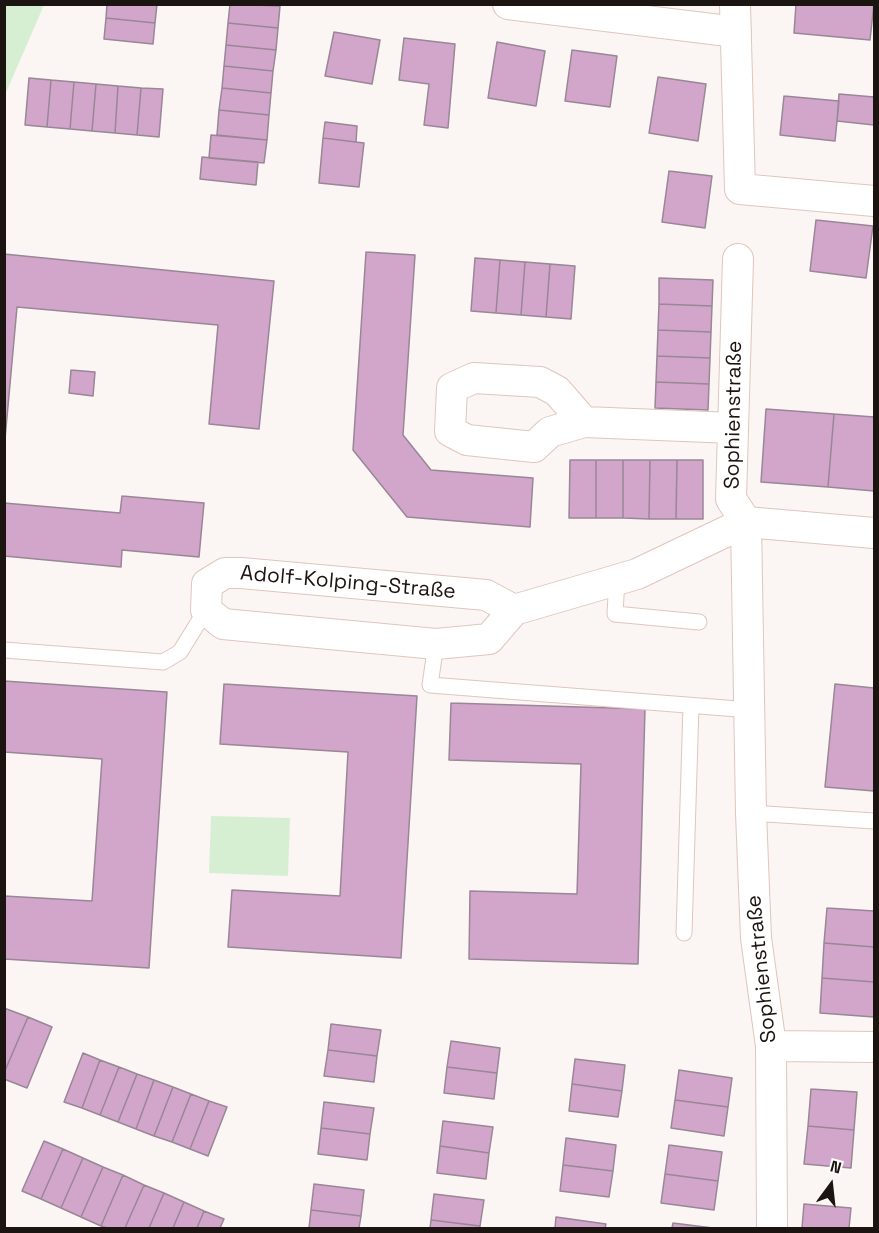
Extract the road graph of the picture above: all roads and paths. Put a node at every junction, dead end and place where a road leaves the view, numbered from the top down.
1 (508, 4) edge
2 (735, 18) edge
3 (874, 201) edge
4 (738, 259) dead end
5 (584, 422) dead end
6 (733, 428) junction
7 (746, 522) junction
8 (874, 533) edge
9 (617, 578) junction
10 (207, 610) junction
11 (514, 610) junction
12 (699, 622) dead end
13 (436, 644) junction
14 (4, 650) edge
15 (692, 706) junction
16 (751, 710) junction
17 (751, 813) junction
18 (874, 821) edge
19 (684, 933) dead end
20 (771, 1046) junction
21 (874, 1047) edge
22 (772, 1228) edge

1 - 2 street
2 - 3 street
4 - 6 street, Sophienstraße
5 - 6 street
6 - 7 street, Sophienstraße
7 - 8 street
7 - 9 street
7 - 16 street, Sophienstraße
9 - 11 street
9 - 12 lane
10 - 11 street, Adolf-Kolping-Straße
10 - 13 street
10 - 14 lane, Adolf-Kolping-Straße
11 - 13 street
13 - 15 lane
15 - 16 lane
15 - 19 lane
16 - 17 street, Sophienstraße
17 - 18 lane
17 - 20 street, Sophienstraße
20 - 21 street
20 - 22 street, Sophienstraße

